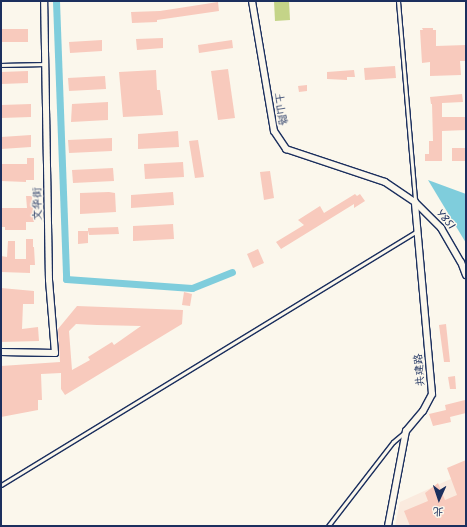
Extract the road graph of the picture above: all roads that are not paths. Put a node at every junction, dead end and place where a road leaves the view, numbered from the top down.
1 (44, 1) edge
2 (252, 1) edge
3 (398, 1) edge
4 (45, 64) junction
5 (1, 65) edge
6 (415, 202) junction
7 (417, 231) junction
8 (466, 275) edge
9 (1, 352) edge
10 (406, 431) junction
11 (1, 485) edge
12 (328, 526) edge
13 (388, 526) edge

1 - 4 street, 文华街
2 - 6 street, 土山路
3 - 6 lane
4 - 5 lane
4 - 9 street, 文华街
6 - 7 street, 共建路
6 - 8 street, Y851
7 - 10 street, 共建路
7 - 11 lane
10 - 12 lane
10 - 13 street, 共建路

